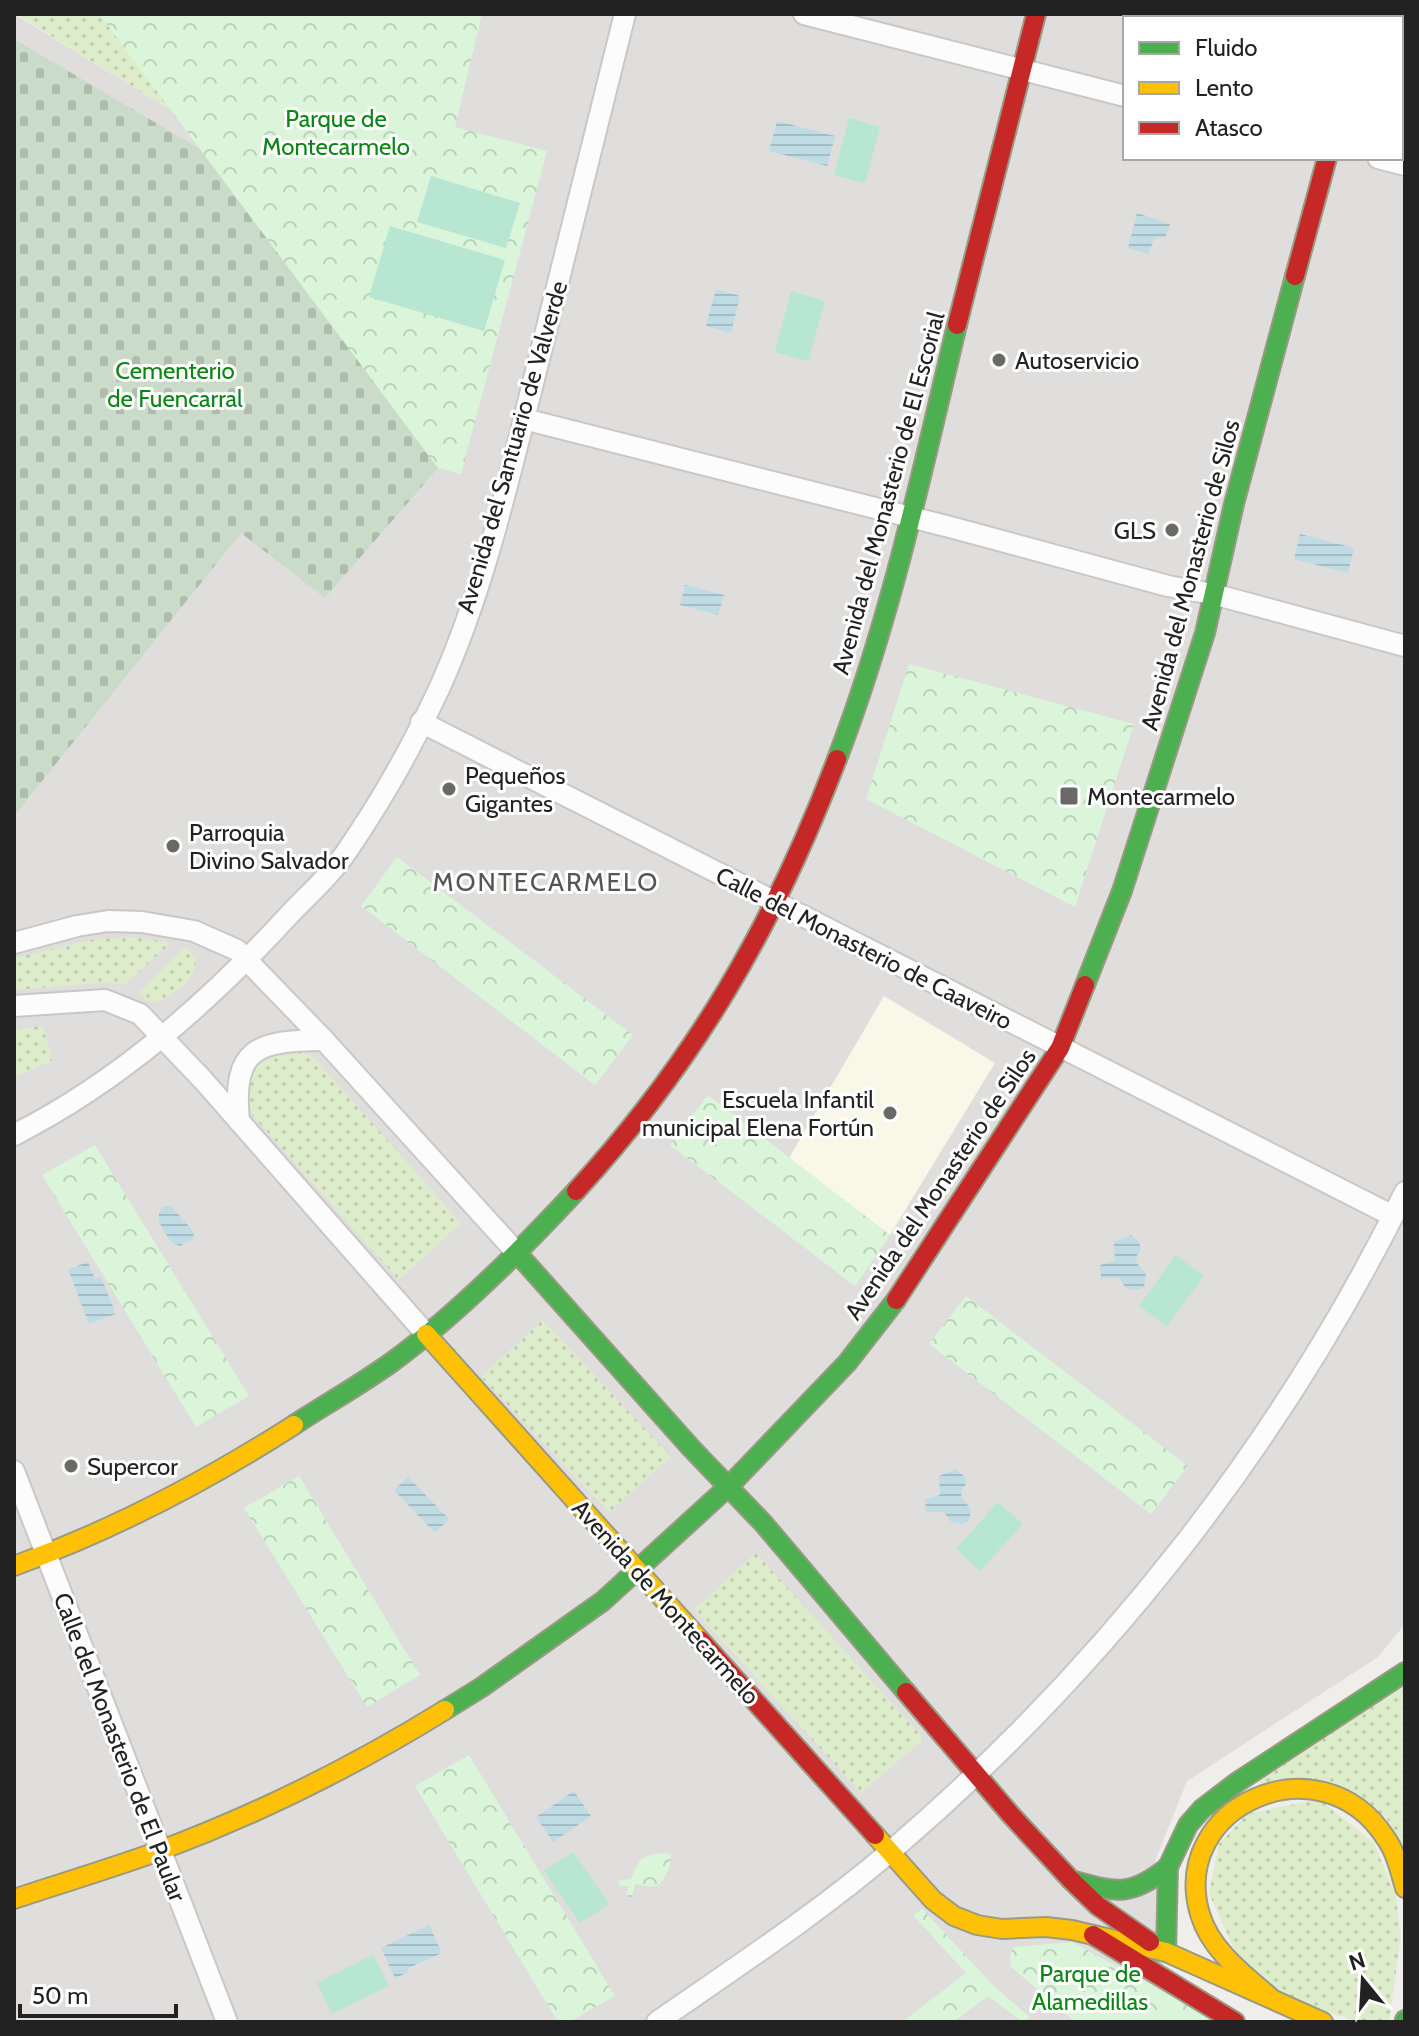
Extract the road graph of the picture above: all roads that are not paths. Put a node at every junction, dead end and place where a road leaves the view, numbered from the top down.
1 (625, 14) edge
2 (804, 14) edge
3 (1036, 14) edge
4 (1021, 70) junction
5 (1123, 96) edge
6 (1326, 160) edge
7 (524, 419) junction
8 (911, 517) junction
9 (1213, 594) junction
10 (1405, 646) edge
11 (421, 722) junction
12 (774, 903) junction
13 (14, 943) edge
14 (248, 961) junction
15 (14, 1006) edge
16 (163, 1036) junction
17 (324, 1040) junction
18 (1060, 1048) junction
19 (239, 1121) junction
20 (14, 1135) edge
21 (1405, 1192) edge
22 (1393, 1216) junction
23 (517, 1253) junction
24 (426, 1334) junction
25 (14, 1471) edge
26 (729, 1486) junction
27 (46, 1555) junction
28 (14, 1566) edge
29 (637, 1570) junction
30 (1405, 1672) edge
31 (977, 1773) junction
32 (161, 1850) junction
33 (890, 1851) junction
34 (1168, 1867) junction
35 (1071, 1880) junction
36 (1405, 1888) edge
37 (14, 1899) edge
38 (1093, 1935) junction
39 (1166, 1952) junction
40 (1270, 1997) junction
41 (227, 2022) edge
42 (657, 2022) edge
43 (1235, 2022) edge
44 (1323, 2022) edge

1 - 7 street, Avenida del Santuario de Valverde
2 - 4 street
3 - 4 main road, Avenida del Monasterio de El Escorial
4 - 5 street
4 - 8 main road, Avenida del Monasterio de El Escorial
6 - 9 main road, Avenida del Monasterio de Silos
7 - 8 street
7 - 11 street, Avenida del Santuario de Valverde
8 - 9 street
8 - 12 main road, Avenida del Monasterio de El Escorial
9 - 10 street
9 - 18 main road, Avenida del Monasterio de Silos
11 - 12 street, Calle del Monasterio de Caaveiro
11 - 14 street, Avenida del Santuario de Valverde
12 - 18 street, Calle del Monasterio de Caaveiro
12 - 23 main road, Avenida del Monasterio de El Escorial
13 - 14 street, Avenida de Montecarmelo
14 - 16 street, Avenida del Santuario de Valverde
14 - 17 street, Avenida de Montecarmelo
15 - 16 street, Avenida de Montecarmelo
16 - 19 street, Avenida de Montecarmelo
16 - 20 street, Avenida del Santuario de Valverde
17 - 19 street
17 - 23 street, Avenida de Montecarmelo
18 - 22 street, Calle del Monasterio de Caaveiro
18 - 26 main road, Avenida del Monasterio de Silos
19 - 24 street, Avenida de Montecarmelo
21 - 22 street
22 - 31 street
23 - 24 main road, Avenida del Monasterio de El Escorial
23 - 26 main road, Avenida de Montecarmelo
24 - 27 main road, Avenida del Monasterio de El Escorial
24 - 29 main road, Avenida de Montecarmelo
25 - 27 street, Calle del Monasterio de El Paular
26 - 29 main road, Avenida del Monasterio de Silos
26 - 31 main road, Avenida de Montecarmelo
27 - 28 main road, Avenida del Monasterio de El Escorial
27 - 32 street, Calle del Monasterio de El Paular
29 - 32 main road, Avenida del Monasterio de Silos
29 - 33 main road, Avenida de Montecarmelo
30 - 34 main road
31 - 33 street
31 - 35 main road, Avenida de Montecarmelo
32 - 37 main road, Avenida del Monasterio de Silos
32 - 41 street, Calle del Monasterio de El Paular
33 - 38 main road, Avenida de Montecarmelo
33 - 42 street
34 - 35 main road
34 - 39 main road
35 - 39 main road, Avenida de Montecarmelo
36 - 40 main road
38 - 39 main road, Avenida de Montecarmelo
38 - 43 main road
39 - 40 main road, Avenida de Montecarmelo
40 - 44 main road, Avenida de Montecarmelo

